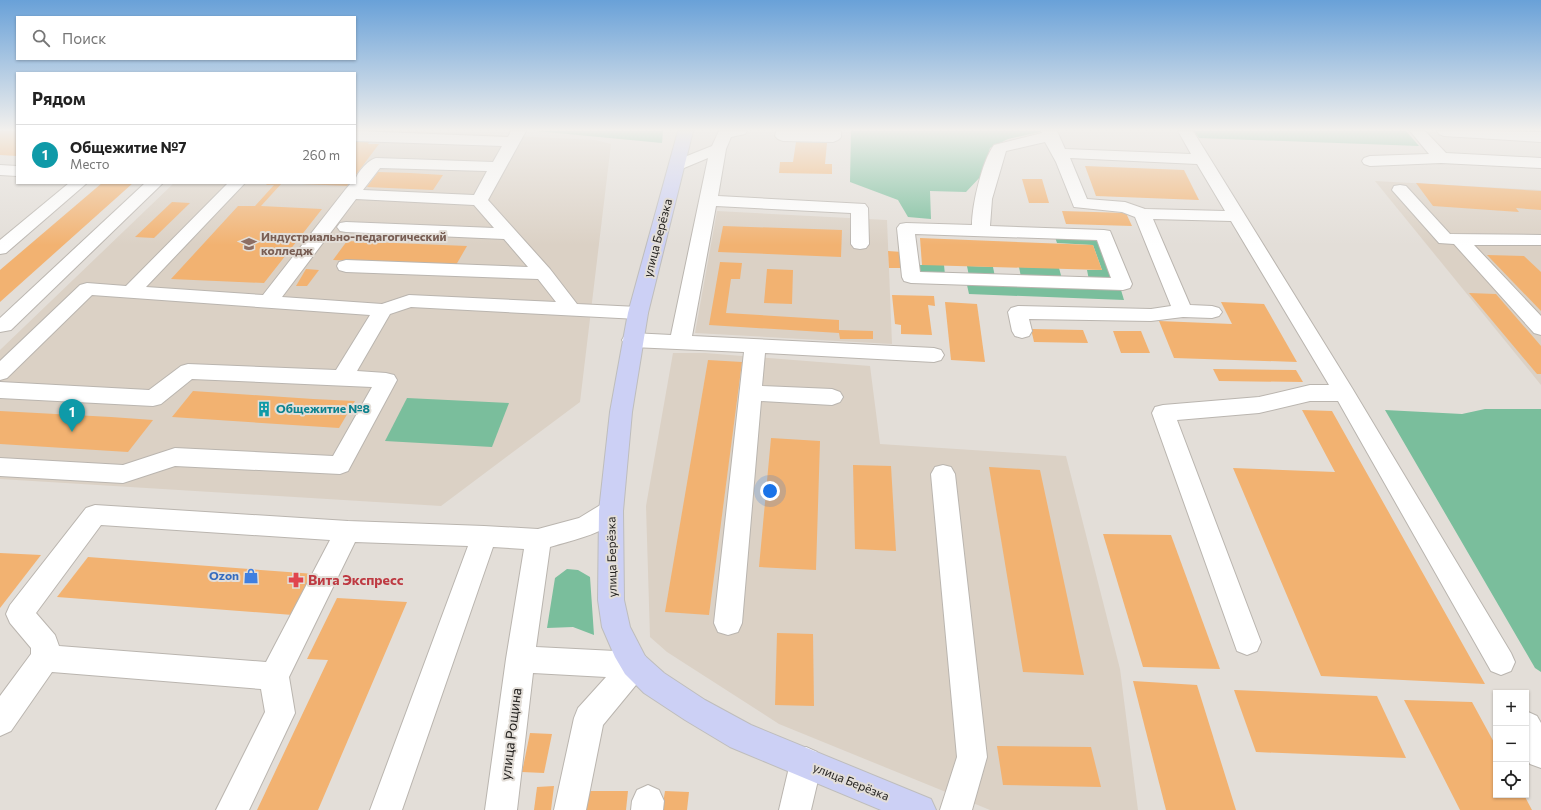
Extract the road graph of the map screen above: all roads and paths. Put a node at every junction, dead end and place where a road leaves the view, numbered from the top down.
1 (498, 168) edge
2 (371, 169) edge
3 (677, 169) edge
4 (715, 169) edge
5 (992, 169) edge
6 (1066, 169) edge
7 (1207, 169) edge
8 (0, 170) edge
9 (16, 171) edge
10 (78, 184) edge
11 (154, 184) edge
12 (236, 184) edge
13 (1400, 190) dead end
14 (351, 194) junction
15 (479, 200) junction
16 (709, 201) junction
17 (1142, 214) junction
18 (1235, 216) junction
19 (346, 227) dead end
20 (981, 231) junction
21 (509, 234) junction
22 (1459, 240) junction
23 (1541, 240) edge
24 (860, 244) dead end
25 (0, 249) edge
26 (346, 266) dead end
27 (543, 273) junction
28 (131, 292) junction
29 (268, 302) junction
30 (383, 310) junction
31 (572, 310) junction
32 (1183, 311) junction
33 (1212, 312) dead end
34 (638, 313) junction
35 (0, 325) edge
36 (1541, 328) edge
37 (1022, 331) dead end
38 (632, 340) junction
39 (680, 343) junction
40 (755, 347) junction
41 (934, 355) dead end
42 (0, 373) edge
43 (342, 378) junction
44 (0, 390) edge
45 (751, 393) junction
46 (1344, 393) junction
47 (832, 397) dead end
48 (0, 467) edge
49 (943, 474) dead end
50 (611, 511) junction
51 (348, 530) junction
52 (484, 536) junction
53 (538, 540) junction
54 (728, 623) dead end
55 (1247, 642) dead end
56 (45, 658) junction
57 (520, 659) junction
58 (1501, 662) dead end
59 (635, 665) junction
60 (274, 676) junction
61 (0, 721) edge
62 (1529, 731) edge
63 (1541, 753) edge
64 (806, 763) junction
65 (232, 810) edge
66 (386, 810) edge
67 (501, 810) edge
68 (570, 810) edge
69 (795, 810) edge
70 (920, 810) edge
71 (956, 810) edge

1 - 15 street
2 - 14 street
3 - 34 main road, улица Берёзка
4 - 16 street
5 - 20 street
6 - 17 street
7 - 18 street
8 - 9 street
10 - 25 street
11 - 35 street
12 - 28 street
13 - 22 street
14 - 15 street
14 - 29 street
15 - 21 street
16 - 24 street
16 - 39 street
17 - 18 street
17 - 32 street
18 - 46 street
19 - 21 street
20 - 20 street
21 - 27 street
22 - 23 street
22 - 36 street
26 - 27 street
27 - 31 street
28 - 29 street
28 - 42 street
29 - 30 street
30 - 31 street
30 - 43 street
31 - 34 street
32 - 33 street
32 - 37 street
34 - 38 main road, улица Берёзка
38 - 39 street
38 - 50 main road, улица Берёзка
39 - 40 street
40 - 41 street
40 - 45 street
43 - 44 street
43 - 48 street
45 - 47 street
45 - 54 street
46 - 55 street
46 - 58 street
49 - 71 street
50 - 53 street
50 - 59 main road, улица Берёзка
51 - 52 street
51 - 56 street
51 - 60 street
52 - 53 street
52 - 66 street
53 - 57 street, улица Рощина
56 - 60 street
56 - 61 street
57 - 59 street
57 - 67 street, улица Рощина
59 - 64 main road, улица Берёзка
59 - 68 street
60 - 65 street
62 - 63 street
64 - 69 street
64 - 70 main road, улица Берёзка

